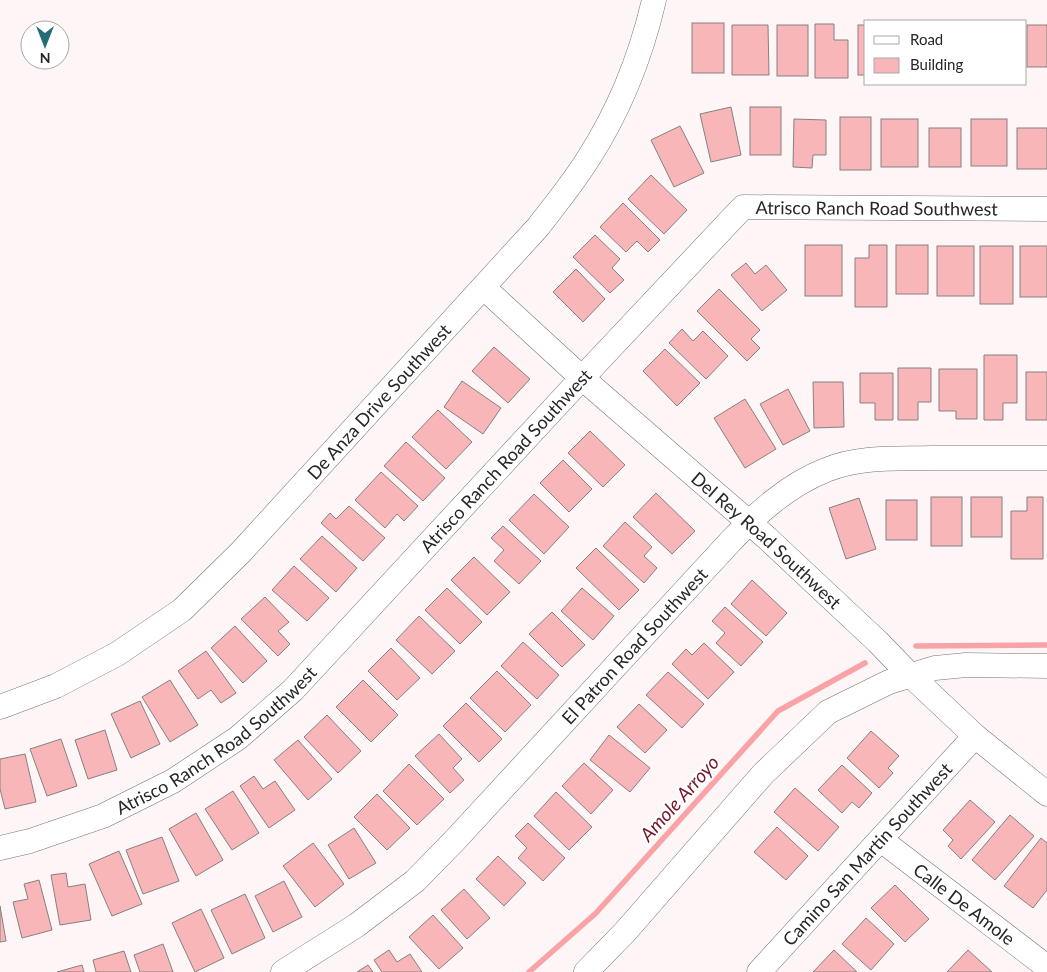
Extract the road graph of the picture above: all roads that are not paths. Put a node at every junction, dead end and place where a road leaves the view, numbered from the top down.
1 (654, 0) edge
2 (1047, 209) edge
3 (483, 287) junction
4 (582, 378) junction
5 (1047, 458) edge
6 (749, 522) junction
7 (1047, 666) edge
8 (908, 673) junction
9 (0, 707) edge
10 (975, 736) junction
11 (1047, 794) edge
12 (881, 840) junction
13 (0, 848) edge
14 (1047, 969) edge
15 (283, 972) edge
16 (586, 972) edge
17 (760, 972) edge

1 - 3 street, De Anza Drive Southwest
2 - 4 street, Atrisco Ranch Road Southwest
3 - 4 street, Del Rey Road Southwest
3 - 9 street, De Anza Drive Southwest
4 - 6 street, Del Rey Road Southwest
4 - 13 street, Atrisco Ranch Road Southwest
5 - 6 street, El Patron Road Southwest
6 - 8 street, Del Rey Road Southwest
6 - 15 street, El Patron Road Southwest
7 - 8 street
8 - 10 street, Del Rey Road Southwest
8 - 16 street
10 - 11 street, Del Rey Road Southwest
10 - 12 street, Camino San Martin Southwest
12 - 14 street, Calle De Amole
12 - 17 street, Camino San Martin Southwest

